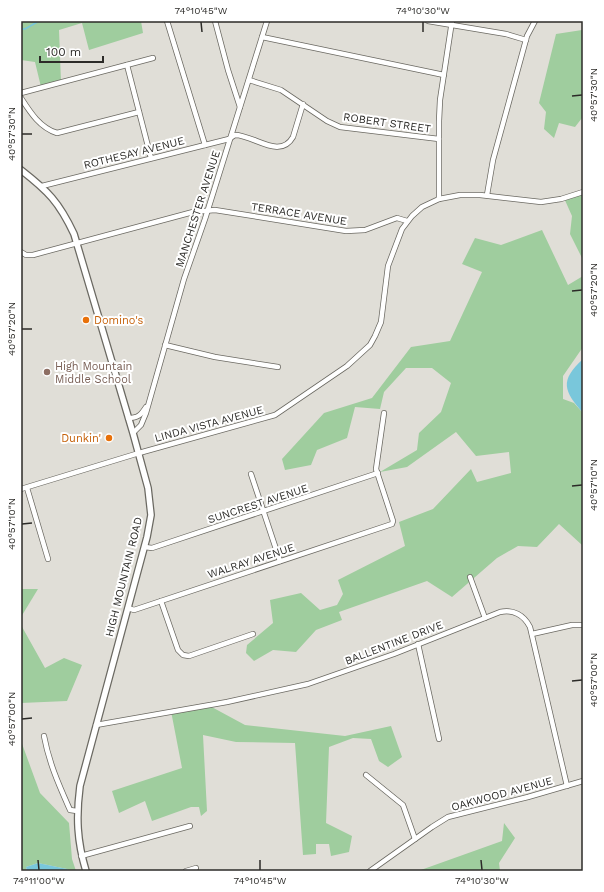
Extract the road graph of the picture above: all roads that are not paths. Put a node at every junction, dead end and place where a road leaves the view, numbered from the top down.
1 (167, 21) edge
2 (214, 21) edge
3 (267, 21) edge
4 (428, 21) edge
5 (535, 21) edge
6 (452, 23) edge
7 (262, 37) junction
8 (526, 40) junction
9 (153, 58) dead end
10 (127, 65) junction
11 (444, 75) junction
12 (248, 80) junction
13 (21, 93) edge
14 (21, 98) edge
15 (303, 104) junction
16 (240, 107) junction
17 (139, 112) junction
18 (230, 138) junction
19 (439, 139) junction
20 (205, 145) junction
21 (151, 158) junction
22 (21, 170) edge
23 (42, 186) junction
24 (583, 192) edge
25 (487, 195) junction
26 (439, 199) junction
27 (208, 210) junction
28 (407, 221) junction
29 (77, 244) junction
30 (21, 252) edge
31 (164, 345) junction
32 (278, 367) dead end
33 (148, 404) junction
34 (384, 413) dead end
35 (128, 418) junction
36 (133, 433) junction
37 (138, 453) junction
38 (378, 473) junction
39 (250, 474) dead end
40 (27, 488) junction
41 (21, 489) edge
42 (263, 512) junction
43 (144, 547) junction
44 (48, 559) dead end
45 (280, 561) junction
46 (470, 577) dead end
47 (161, 601) junction
48 (128, 608) junction
49 (484, 618) junction
50 (583, 625) edge
51 (253, 634) dead end
52 (532, 634) junction
53 (418, 644) junction
54 (96, 725) junction
55 (44, 736) dead end
56 (439, 739) dead end
57 (366, 775) dead end
58 (583, 781) edge
59 (567, 786) junction
60 (77, 812) junction
61 (190, 826) dead end
62 (415, 839) junction
63 (81, 856) junction
64 (196, 868) dead end
65 (86, 871) edge
66 (186, 871) edge
67 (370, 871) edge

1 - 20 street
2 - 16 street
3 - 7 street, MANCHESTER AVENUE
4 - 6 street
5 - 8 street
6 - 8 street
6 - 11 street
7 - 11 street
7 - 12 street, MANCHESTER AVENUE
8 - 25 street
9 - 10 street
10 - 13 street
10 - 17 street
11 - 19 street
12 - 15 street, ROBERT STREET
12 - 16 street, MANCHESTER AVENUE
14 - 17 street
15 - 18 street, ROTHESAY AVENUE
15 - 19 street, ROBERT STREET
16 - 18 street, MANCHESTER AVENUE
17 - 21 street
18 - 20 street, ROTHESAY AVENUE
18 - 27 street, MANCHESTER AVENUE
19 - 26 street
20 - 21 street, ROTHESAY AVENUE
21 - 23 street, ROTHESAY AVENUE
22 - 23 street, HIGH MOUNTAIN ROAD
23 - 29 street, HIGH MOUNTAIN ROAD
24 - 25 street
25 - 26 street
26 - 28 street
27 - 28 street, TERRACE AVENUE
27 - 29 street, TERRACE AVENUE
27 - 31 street, MANCHESTER AVENUE
28 - 37 street, LINDA VISTA AVENUE
29 - 30 street, TERRACE AVENUE
29 - 35 street, HIGH MOUNTAIN ROAD
31 - 32 street
31 - 33 street, MANCHESTER AVENUE
33 - 35 street, MANCHESTER AVENUE
33 - 36 street, MANCHESTER AVENUE
34 - 38 street
35 - 36 street, HIGH MOUNTAIN ROAD
36 - 37 street, HIGH MOUNTAIN ROAD
37 - 40 street, LINDA VISTA AVENUE
37 - 43 street, HIGH MOUNTAIN ROAD
38 - 42 street, SUNCREST AVENUE
38 - 45 street, WALRAY AVENUE
39 - 42 street
40 - 41 street, LINDA VISTA AVENUE
40 - 44 street
42 - 43 street, SUNCREST AVENUE
42 - 45 street
43 - 48 street, HIGH MOUNTAIN ROAD
45 - 47 street, WALRAY AVENUE
46 - 49 street
47 - 48 street, WALRAY AVENUE
47 - 51 street
48 - 54 street, HIGH MOUNTAIN ROAD
49 - 52 street, BALLENTINE DRIVE
49 - 53 street, BALLENTINE DRIVE
50 - 52 street
52 - 59 street, BALLENTINE DRIVE
53 - 54 street, BALLENTINE DRIVE
53 - 56 street
54 - 60 street, HIGH MOUNTAIN ROAD
55 - 60 street
57 - 62 street
58 - 59 street, OAKWOOD AVENUE
59 - 62 street, OAKWOOD AVENUE
60 - 63 street, HIGH MOUNTAIN ROAD
61 - 63 street
62 - 67 street, OAKWOOD AVENUE
63 - 65 street, HIGH MOUNTAIN ROAD
64 - 66 street

